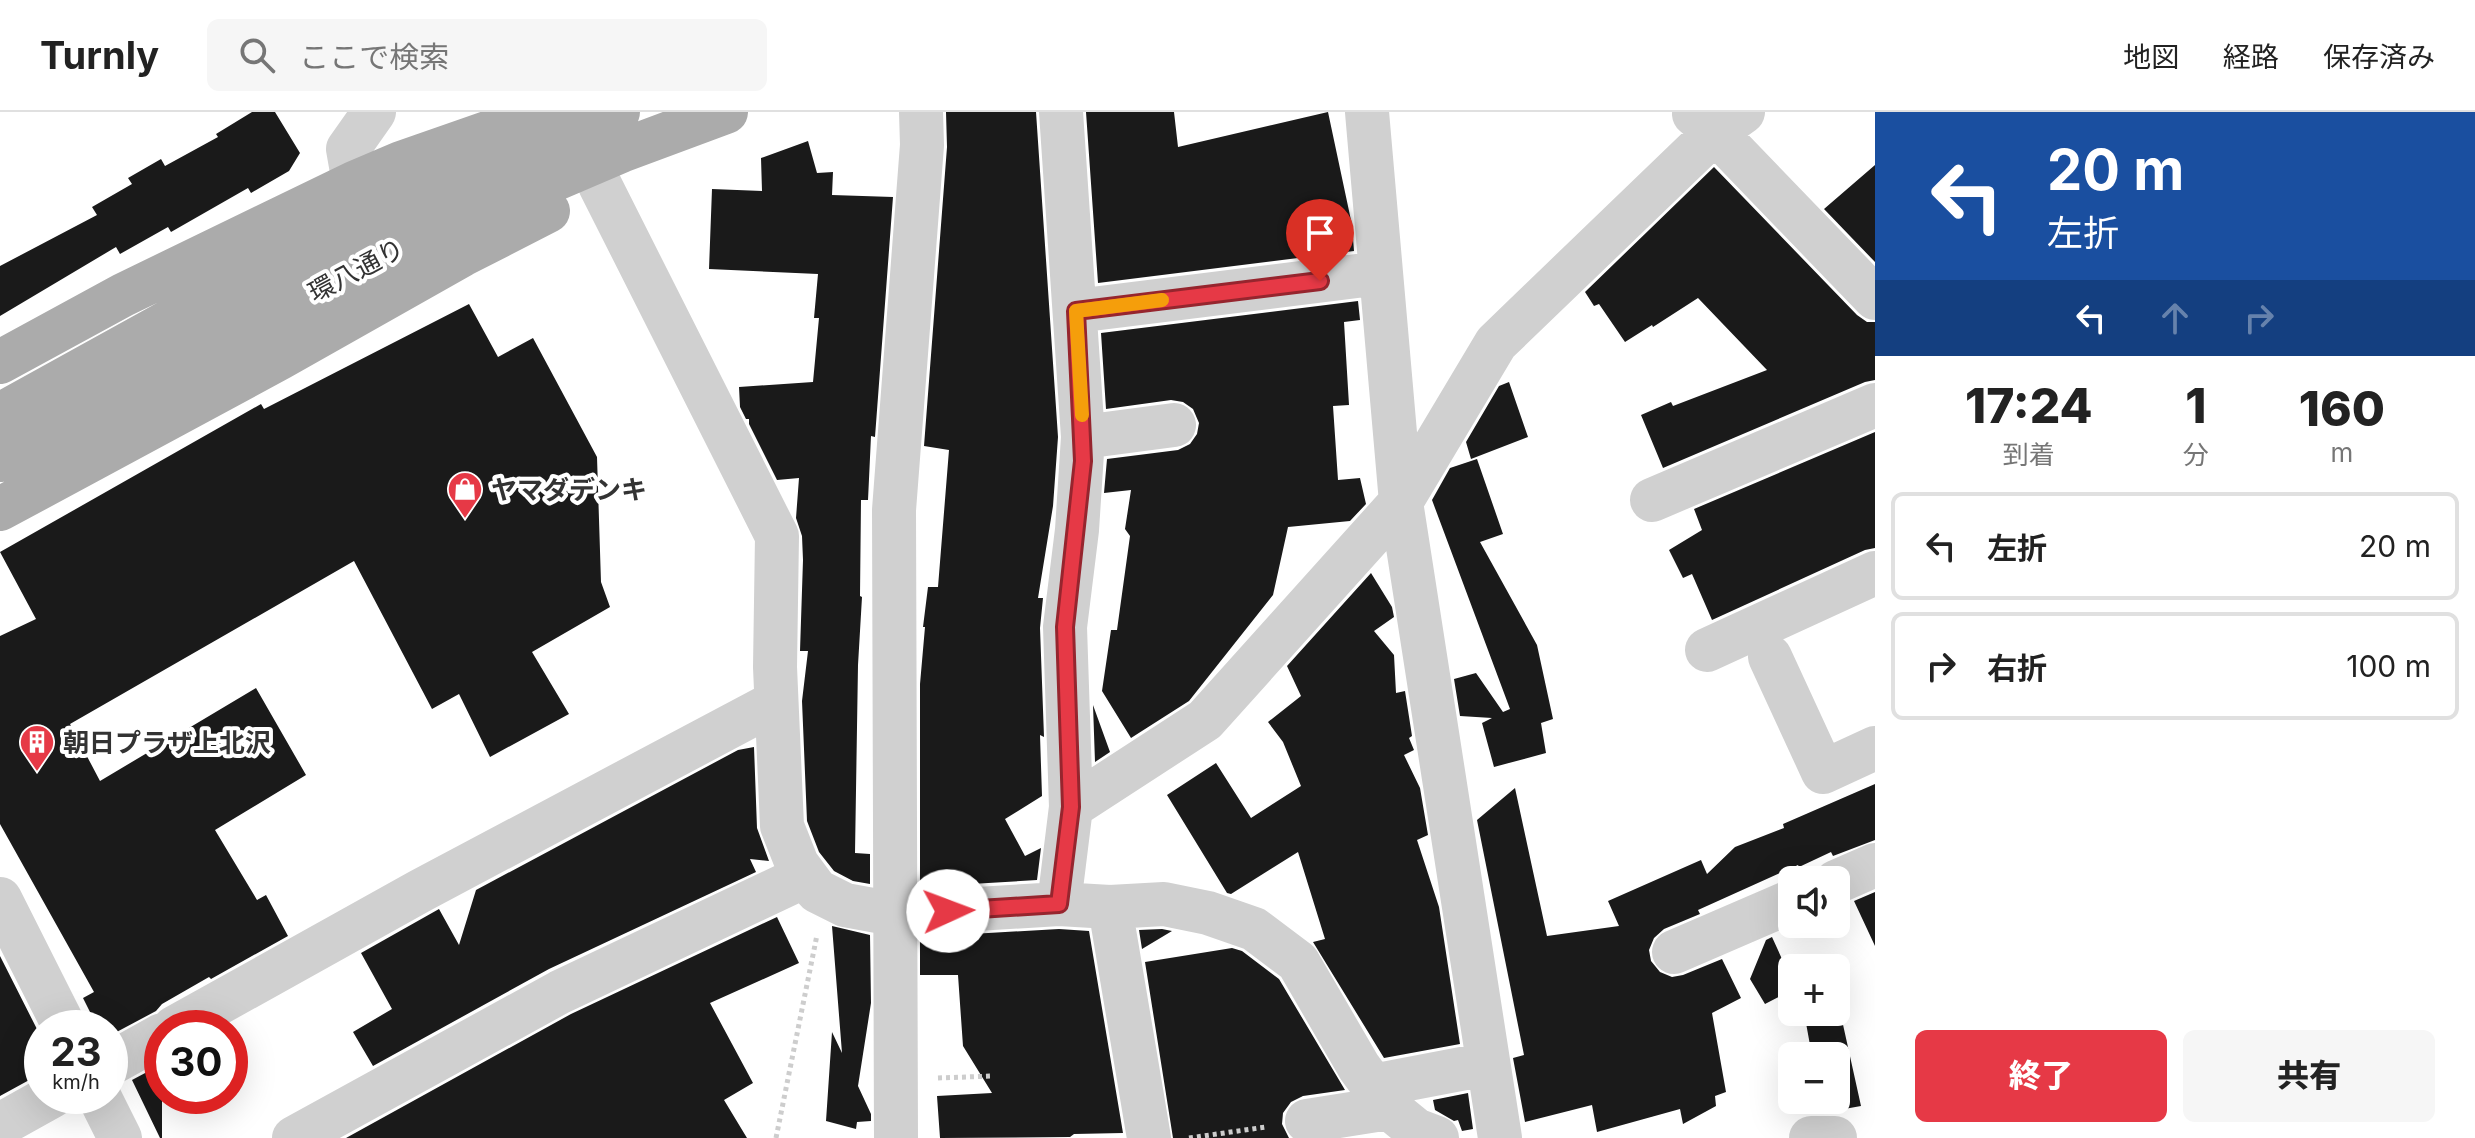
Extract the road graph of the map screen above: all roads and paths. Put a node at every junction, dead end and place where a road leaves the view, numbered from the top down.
1 (374, 112) edge
2 (726, 112) edge
3 (921, 112) edge
4 (1061, 112) edge
5 (1367, 112) edge
6 (1717, 119) edge
7 (612, 141) edge
8 (354, 183) junction
9 (1381, 273) junction
10 (1875, 298) edge
11 (1076, 311) junction
12 (0, 362) edge
13 (113, 376) junction
14 (1875, 405) edge
15 (0, 415) edge
16 (1174, 425) dead end
17 (1083, 437) junction
18 (0, 460) edge
19 (1652, 500) dead end
20 (1401, 502) junction
21 (0, 509) edge
22 (1875, 573) edge
23 (1707, 650) dead end
24 (1770, 657) dead end
25 (776, 702) junction
26 (1875, 748) edge
27 (1071, 807) junction
28 (1875, 865) edge
29 (1850, 876) edge
30 (815, 886) junction
31 (0, 899) edge
32 (1059, 904) junction
33 (1110, 907) junction
34 (1778, 907) edge
35 (894, 914) junction
36 (10, 945) edge
37 (1674, 952) dead end
38 (53, 1010) edge
39 (206, 1010) edge
40 (1487, 1064) junction
41 (993, 1076) dead end
42 (895, 1080) junction
43 (1380, 1097) junction
44 (24, 1112) edge
45 (108, 1114) edge
46 (1307, 1121) joint
47 (0, 1125) edge
48 (120, 1138) edge
49 (294, 1138) edge
50 (776, 1138) edge
51 (896, 1138) edge
52 (1149, 1138) edge
53 (1188, 1138) edge
54 (1437, 1138) edge
55 (1500, 1138) edge
56 (1811, 1138) edge
57 (1835, 1138) edge

1 - 8 street
2 - 7 main road, 環八通り
3 - 35 street
4 - 11 street
5 - 9 street
6 - 10 street
6 - 20 street
7 - 8 main road
7 - 13 main road, 環八通り
7 - 21 main road
7 - 25 street
8 - 12 main road
9 - 11 street
9 - 20 street
11 - 17 street
13 - 15 main road, 環八通り
13 - 18 main road, 環八通り
14 - 19 street
16 - 17 street
17 - 27 street
20 - 27 street
20 - 40 street
22 - 23 street
24 - 26 street
25 - 30 street
25 - 39 street
27 - 32 street
28 - 29 street
30 - 35 street
30 - 49 street
30 - 50 path
31 - 36 street
32 - 33 street
32 - 35 street
33 - 43 street
33 - 52 street
34 - 37 street
35 - 42 street
36 - 38 street
40 - 43 street
40 - 55 street
41 - 42 path
42 - 51 street
43 - 46 street
43 - 54 street
44 - 47 street
45 - 48 street
46 - 53 path
56 - 57 street

